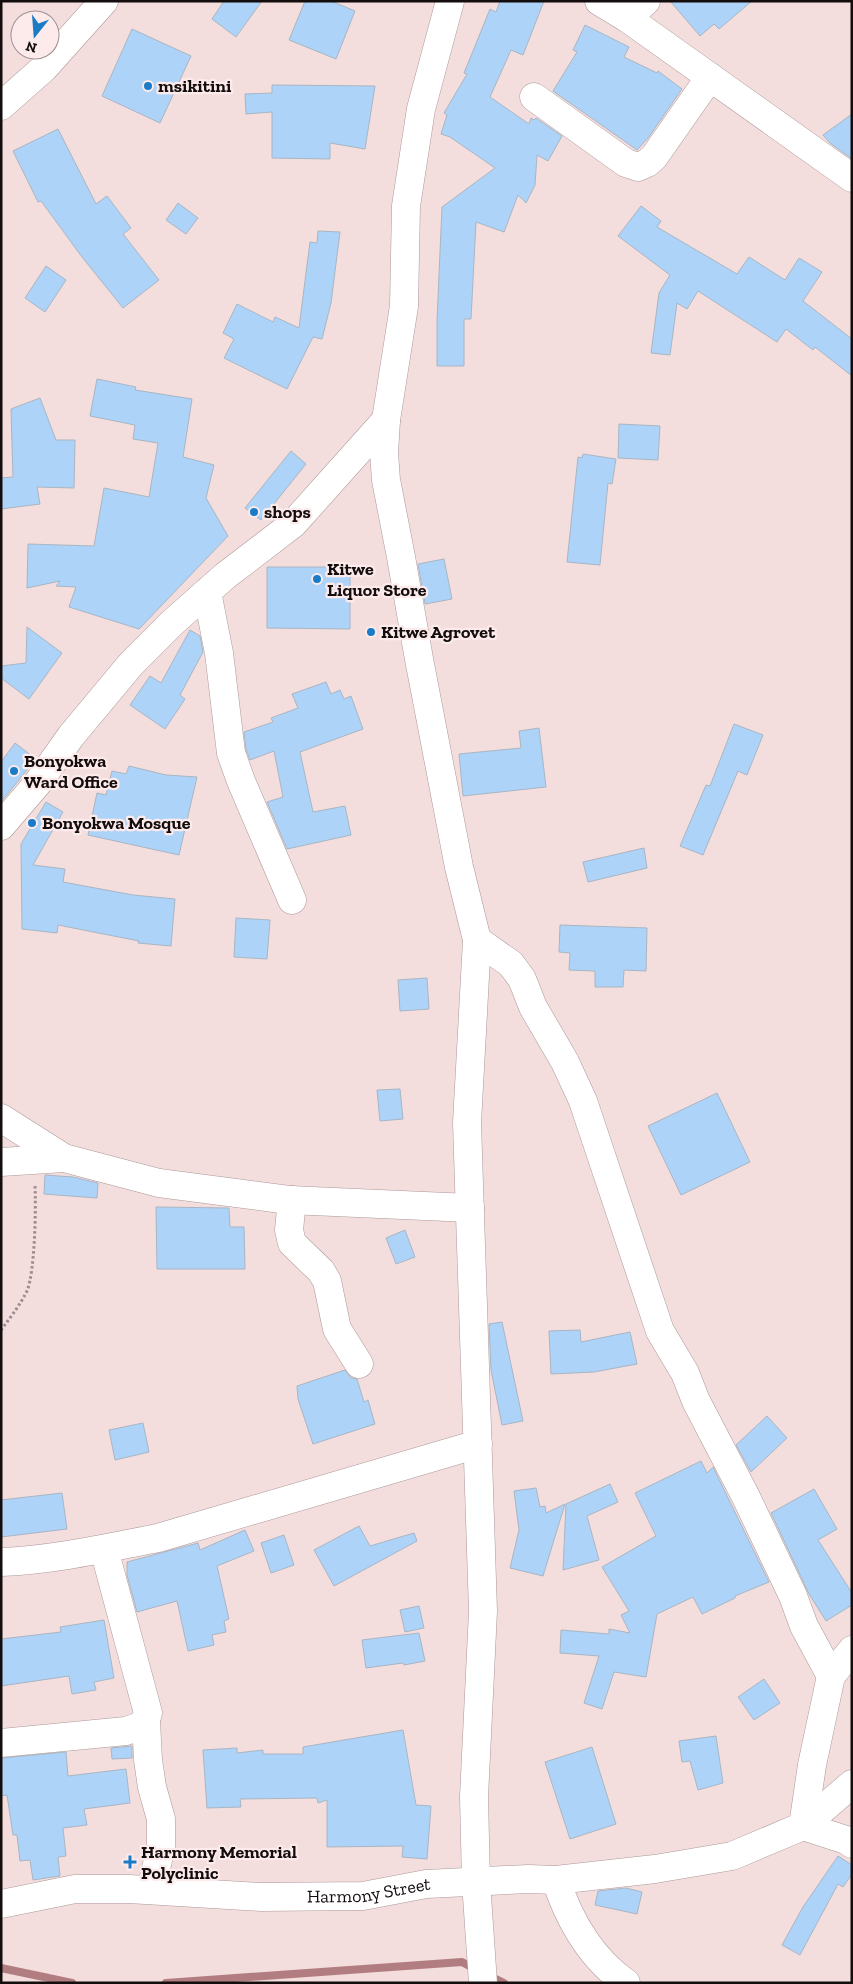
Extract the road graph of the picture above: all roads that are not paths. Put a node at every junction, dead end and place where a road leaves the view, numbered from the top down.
1 (104, 1) edge
2 (450, 1) edge
3 (599, 1) edge
4 (636, 9) edge
5 (710, 77) junction
6 (534, 97) dead end
7 (1, 106) edge
8 (852, 178) edge
9 (386, 420) junction
10 (207, 592) junction
11 (1, 826) edge
12 (292, 900) dead end
13 (477, 940) junction
14 (1, 1118) edge
15 (64, 1158) junction
16 (1, 1162) edge
17 (292, 1200) junction
18 (470, 1208) junction
19 (359, 1364) dead end
20 (478, 1444) junction
21 (104, 1549) junction
22 (1, 1562) edge
23 (852, 1650) edge
24 (831, 1676) junction
25 (146, 1721) junction
26 (1, 1743) edge
27 (852, 1784) edge
28 (803, 1826) junction
29 (852, 1844) edge
30 (556, 1880) junction
31 (476, 1882) junction
32 (151, 1890) junction
33 (1, 1904) edge
34 (482, 1983) edge
35 (626, 1983) edge

1 - 7 street
2 - 9 street
3 - 4 street
4 - 5 street
5 - 6 street
5 - 8 street
9 - 10 street
9 - 13 street
10 - 11 street
10 - 12 street
13 - 18 street
13 - 24 street
14 - 15 street
15 - 16 street
15 - 17 street
17 - 18 street
17 - 19 street
18 - 20 street
20 - 21 street
20 - 31 street
21 - 22 street
21 - 25 street
23 - 24 street
24 - 28 street
25 - 26 street
25 - 32 street
27 - 28 street, Harmony Street
28 - 29 street
28 - 30 street, Harmony Street
30 - 31 street, Harmony Street
30 - 35 street
31 - 32 street, Harmony Street
31 - 34 street
32 - 33 street, Harmony Street

